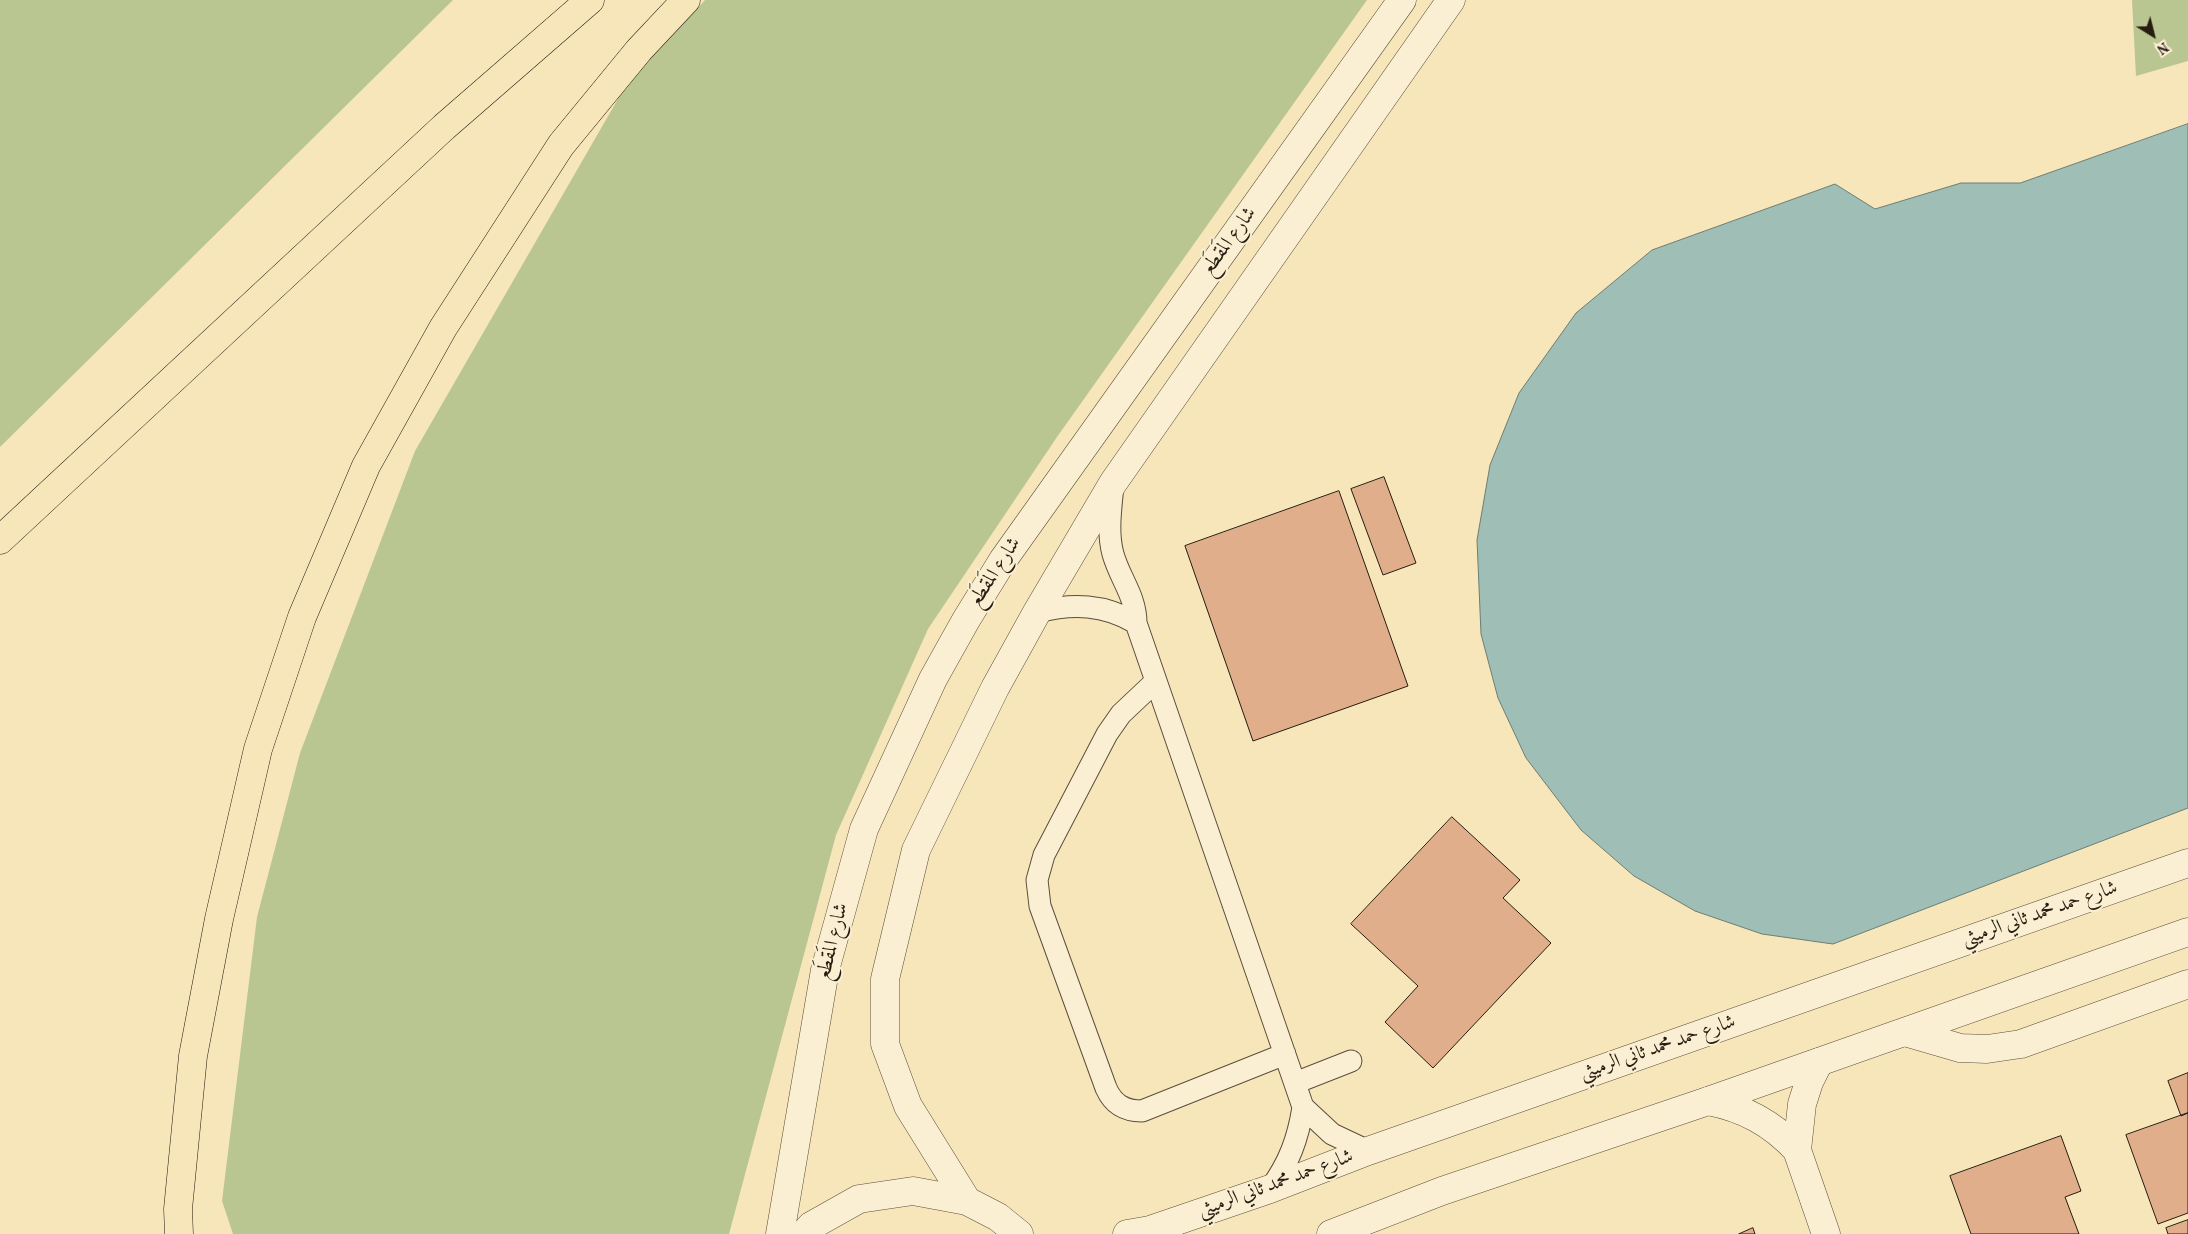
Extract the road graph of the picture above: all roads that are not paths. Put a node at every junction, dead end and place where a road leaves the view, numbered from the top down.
1 (590, 0) edge
2 (686, 0) edge
3 (1402, 0) edge
4 (1451, 0) edge
5 (1113, 483) junction
6 (0, 540) edge
7 (1037, 612) junction
8 (1136, 623) junction
9 (1156, 680) junction
10 (2188, 863) edge
11 (2188, 932) edge
12 (2188, 984) edge
13 (1905, 1032) junction
14 (1285, 1054) junction
15 (1350, 1061) dead end
16 (1819, 1062) junction
17 (1295, 1083) junction
18 (1708, 1101) junction
19 (1303, 1107) junction
20 (1797, 1150) junction
21 (1368, 1151) junction
22 (1270, 1189) junction
23 (967, 1201) junction
24 (179, 1221) edge
25 (192, 1234) edge
26 (780, 1234) edge
27 (804, 1234) edge
28 (1019, 1234) edge
29 (1127, 1234) edge
30 (1331, 1234) edge
31 (1826, 1234) edge

1 - 6 highway
2 - 24 highway
3 - 26 street, شارع المَقطَع
4 - 5 street, شارع المَقطَع
5 - 7 street, شارع المَقطَع
5 - 8 lane
7 - 8 lane
7 - 23 street, شارع المَقطَع
8 - 9 lane
9 - 14 lane
9 - 14 lane
10 - 21 street, شارع حمد محمد ثاني الرميثي
11 - 13 street
12 - 13 street
13 - 16 street
14 - 17 lane
15 - 17 lane
16 - 18 street
16 - 20 street
17 - 19 lane
18 - 20 street
18 - 30 street
19 - 21 lane
19 - 22 lane
20 - 31 street
21 - 22 street, شارع حمد محمد ثاني الرميثي
22 - 29 street, شارع حمد محمد ثاني الرميثي
23 - 27 street
23 - 28 street
24 - 25 street

